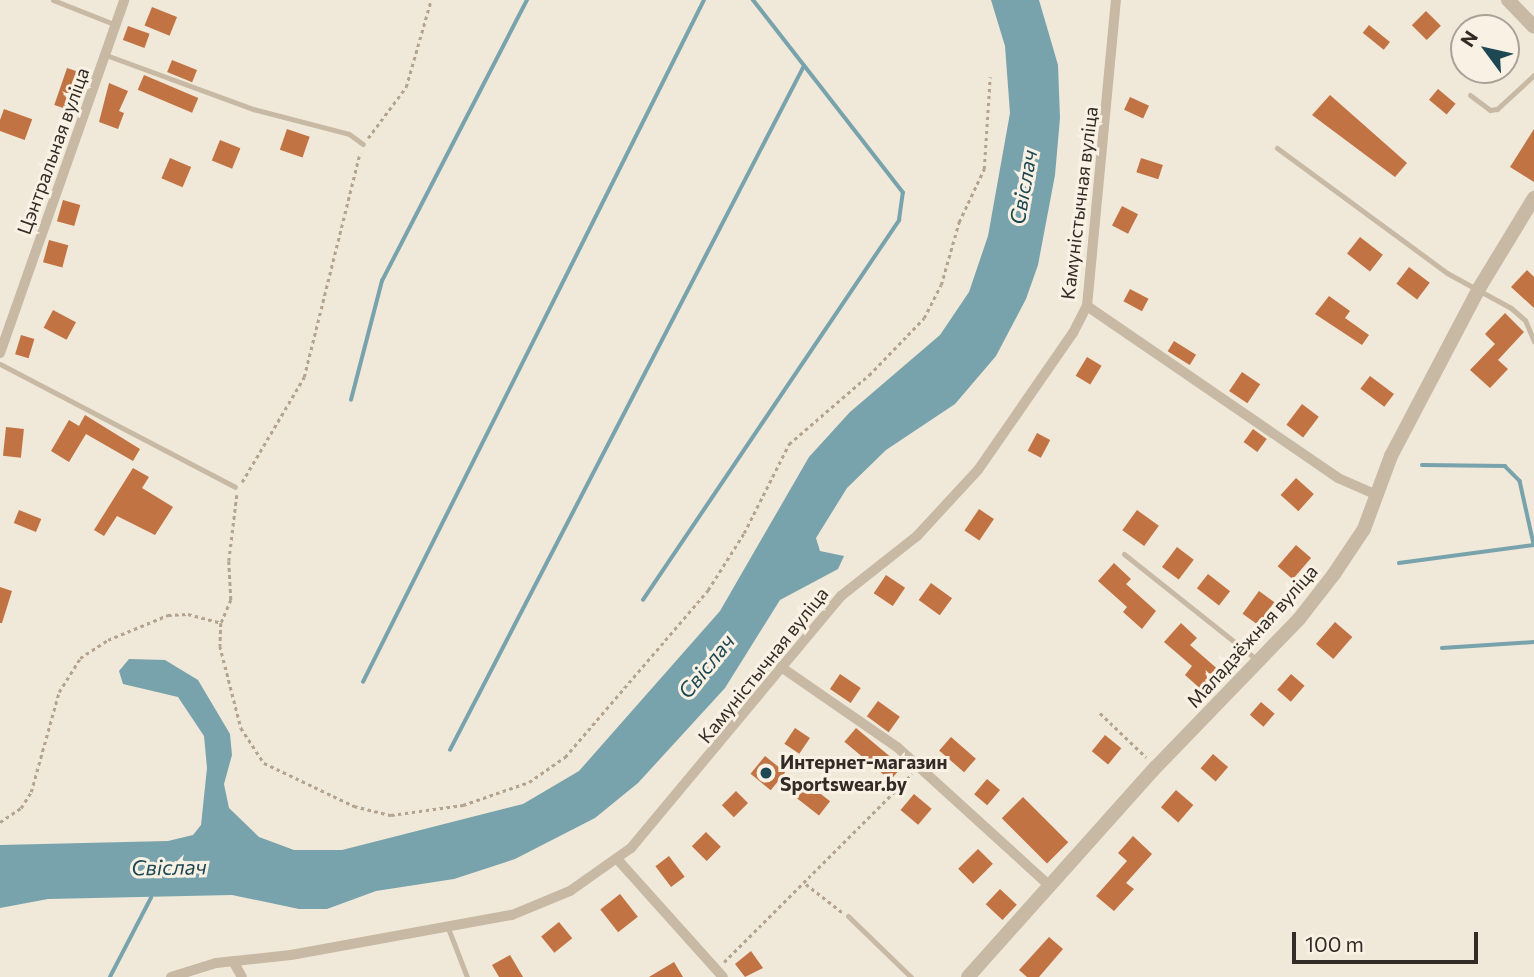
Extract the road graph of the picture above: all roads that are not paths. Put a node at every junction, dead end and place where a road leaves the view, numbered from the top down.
1 (53, 0) edge
2 (124, 0) edge
3 (1116, 0) edge
4 (1508, 0) edge
5 (116, 25) junction
6 (1534, 27) edge
7 (106, 55) junction
8 (1534, 75) edge
9 (1470, 94) dead end
10 (363, 144) road end
11 (1277, 148) dead end
12 (1534, 198) edge
13 (1478, 290) junction
14 (1087, 306) junction
15 (1534, 341) edge
16 (0, 353) edge
17 (0, 364) edge
18 (235, 487) road end
19 (1377, 495) junction
20 (1124, 554) dead end
21 (1259, 661) junction
22 (781, 667) junction
23 (618, 860) junction
24 (1051, 887) junction
25 (848, 916) road end
26 (448, 928) junction
27 (233, 961) junction
28 (720, 973) edge
29 (171, 977) edge
30 (242, 977) edge
31 (467, 977) edge
32 (911, 977) edge
33 (968, 977) edge

1 - 5 lane
2 - 5 street, Цэнтральная вуліца
3 - 14 street, Камуністычная вуліца
4 - 6 street
5 - 7 street, Цэнтральная вуліца
7 - 10 lane
7 - 16 street, Цэнтральная вуліца
8 - 9 lane
11 - 13 lane
12 - 13 street, Маладзёжная вуліца
13 - 15 lane
13 - 19 street, Маладзёжная вуліца
14 - 19 street
14 - 22 street, Камуністычная вуліца
17 - 18 lane
19 - 21 street, Маладзёжная вуліца
20 - 21 lane
21 - 24 street, Маладзёжная вуліца
22 - 23 street, Камуністычная вуліца
22 - 24 street
23 - 26 street, Камуністычная вуліца
23 - 28 street
24 - 33 street, Маладзёжная вуліца
25 - 32 lane
26 - 27 street, Камуністычная вуліца
26 - 31 lane
27 - 29 street, Камуністычная вуліца
27 - 30 street

